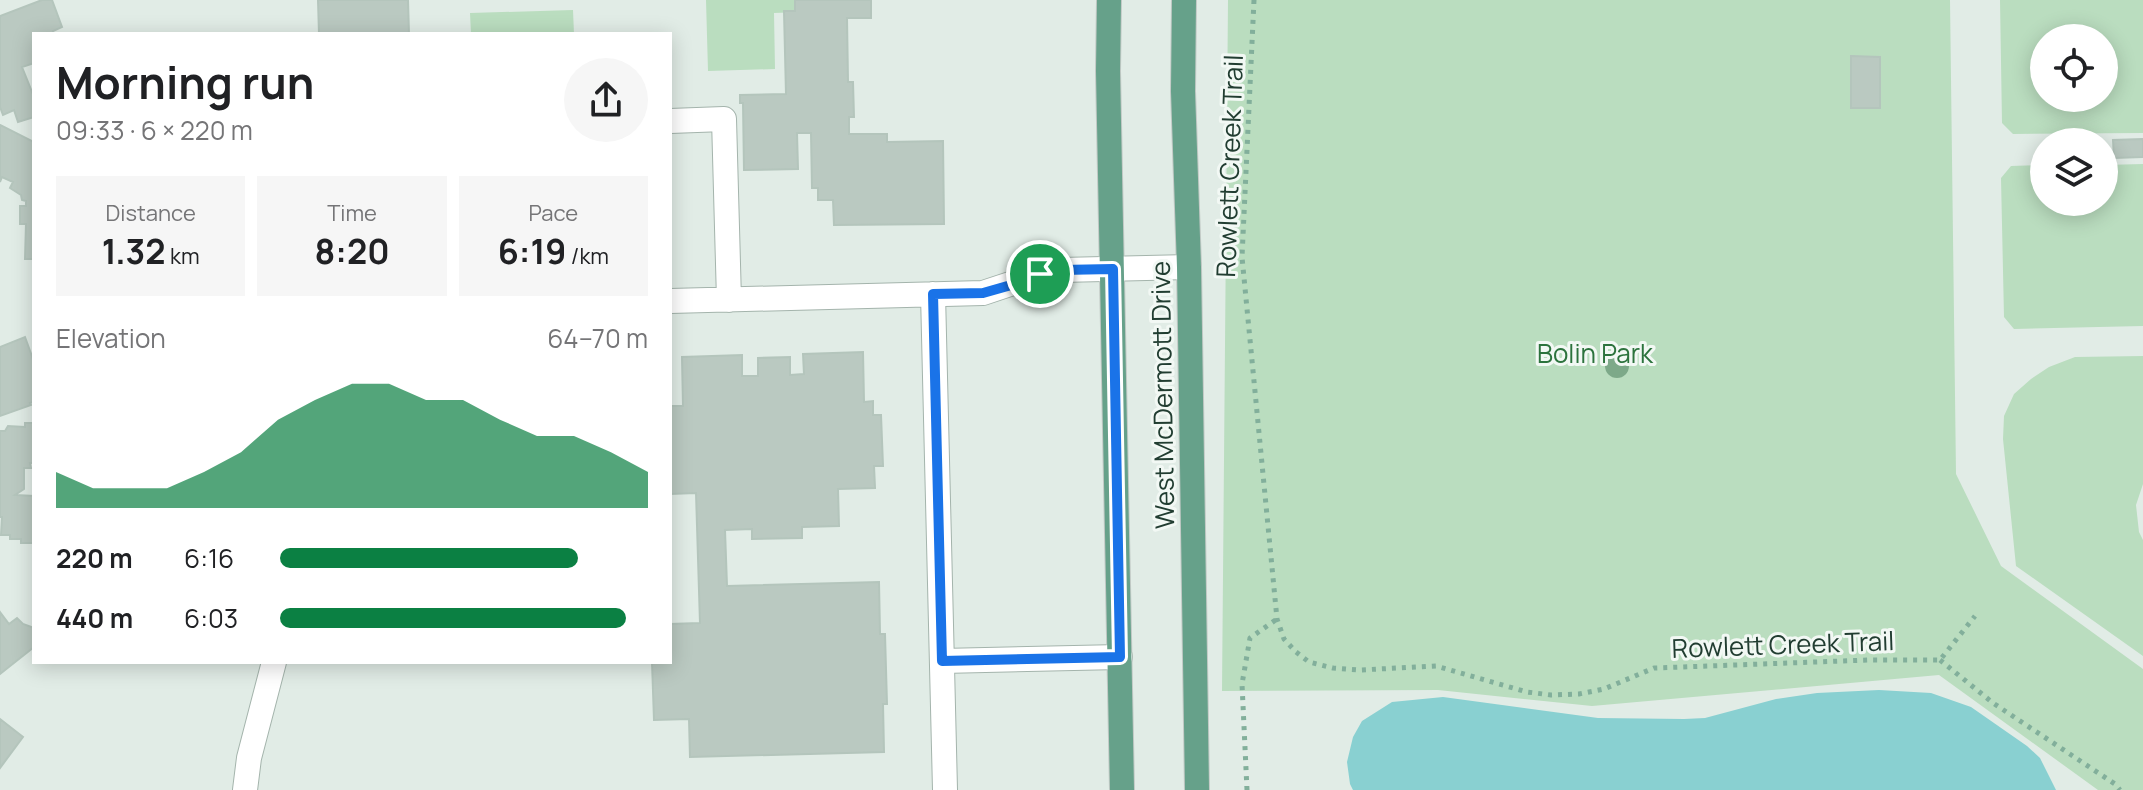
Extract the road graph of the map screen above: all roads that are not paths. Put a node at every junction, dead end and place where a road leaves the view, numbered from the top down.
1 (1109, 0) edge
2 (1184, 0) edge
3 (672, 121) edge
4 (1189, 267) junction
5 (1113, 269) junction
6 (933, 294) junction
7 (729, 300) junction
8 (672, 301) edge
9 (1120, 657) junction
10 (942, 661) junction
11 (273, 664) edge
12 (245, 790) edge
13 (945, 790) edge
14 (1122, 790) edge
15 (1197, 790) edge

1 - 5 main road, West McDermott Drive
2 - 4 main road, West McDermott Drive
3 - 7 lane
4 - 5 lane
4 - 15 main road, West McDermott Drive
5 - 6 lane
5 - 9 main road, West McDermott Drive
6 - 7 lane
6 - 10 lane
7 - 8 lane
9 - 10 lane
9 - 14 main road, West McDermott Drive
10 - 13 lane
11 - 12 lane

